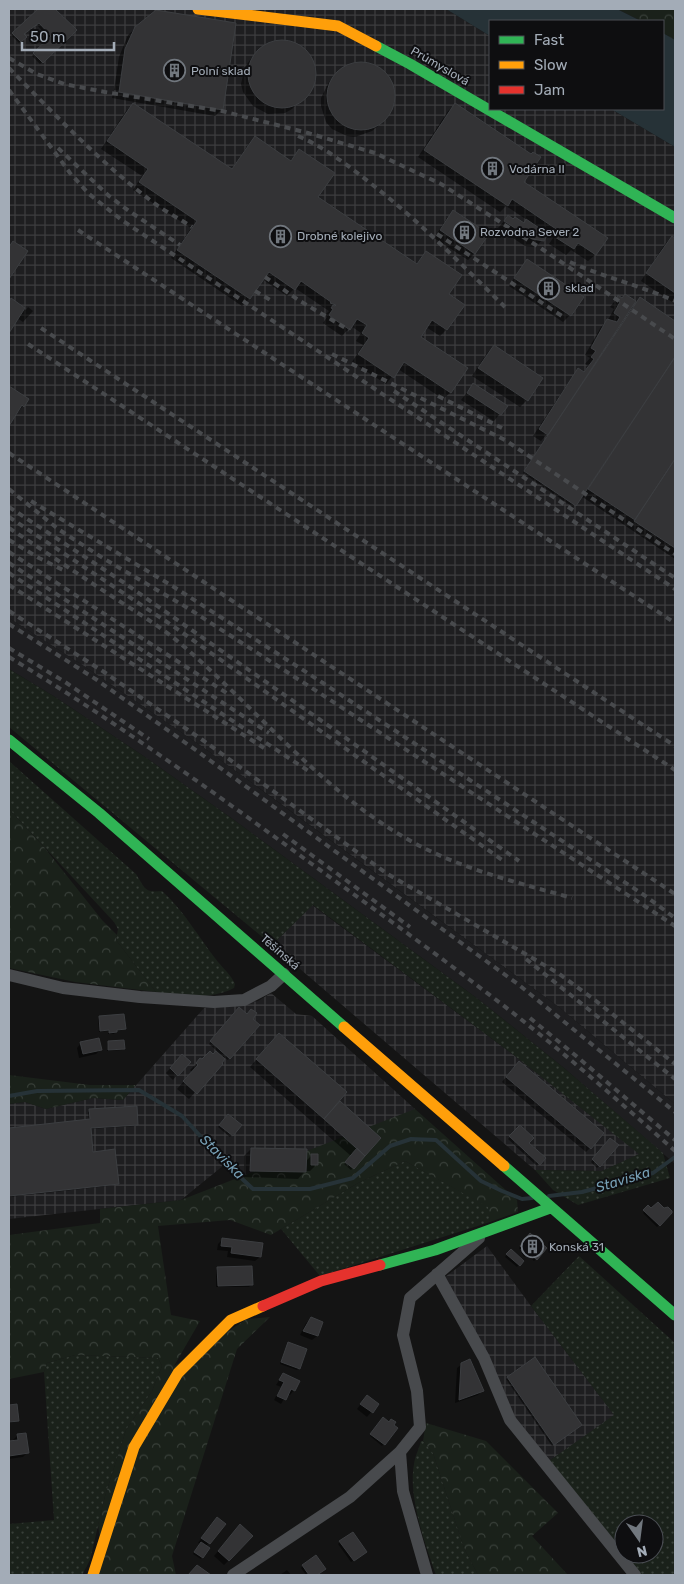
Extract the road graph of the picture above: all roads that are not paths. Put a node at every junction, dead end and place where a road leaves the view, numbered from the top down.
1 (198, 9) edge
2 (489, 110) edge
3 (489, 110) edge
4 (675, 218) edge
5 (9, 740) edge
6 (9, 974) edge
7 (284, 974) junction
8 (550, 1208) junction
9 (485, 1233) junction
10 (436, 1274) junction
11 (675, 1315) edge
12 (400, 1452) junction
13 (93, 1575) edge
14 (233, 1575) edge
15 (427, 1575) edge
16 (634, 1575) edge

1 - 3 street, Průmyslová
2 - 4 street, Průmyslová
5 - 7 street, Těšínská
6 - 7 street
7 - 8 street, Těšínská
8 - 9 street
8 - 11 street, Těšínská
9 - 10 street
9 - 13 street
10 - 12 street
10 - 16 street
12 - 14 street
12 - 15 street

